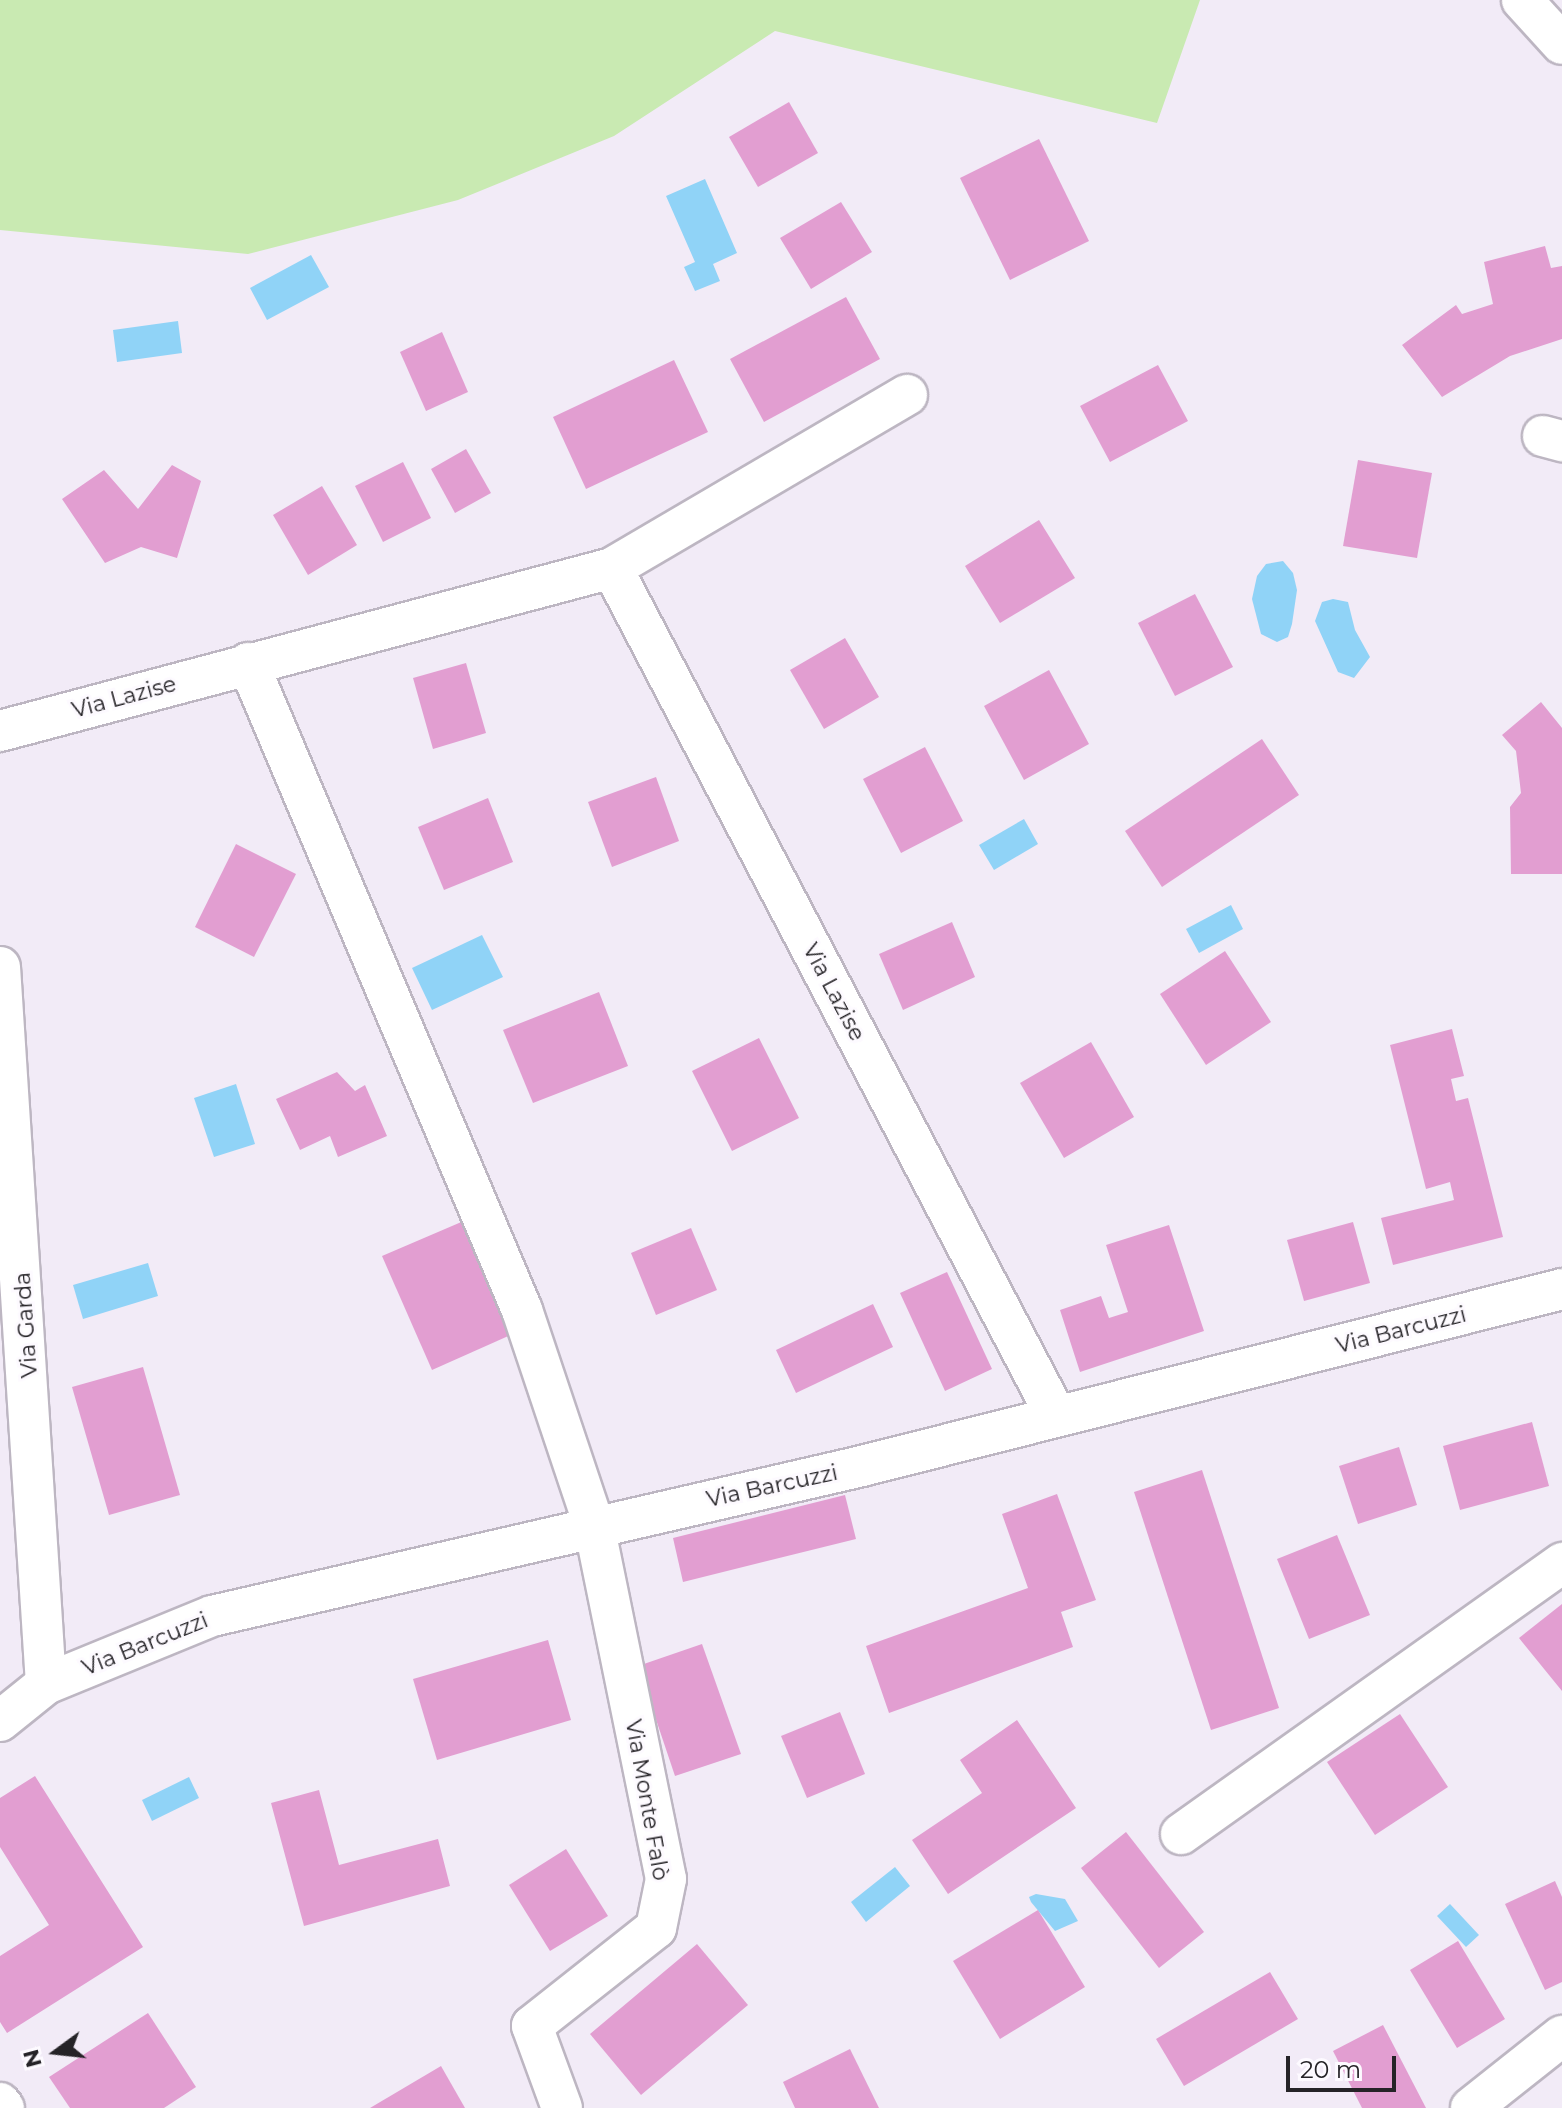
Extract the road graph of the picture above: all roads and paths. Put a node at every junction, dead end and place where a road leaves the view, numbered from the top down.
1 (1522, 0) edge
2 (1562, 44) edge
3 (907, 395) dead end
4 (612, 568) junction
5 (248, 663) junction
6 (0, 731) edge
7 (0, 967) edge
8 (1562, 1289) edge
9 (1056, 1416) junction
10 (594, 1525) junction
11 (1562, 1563) edge
12 (46, 1684) junction
13 (0, 1721) edge
14 (1181, 1834) dead end
15 (1562, 2036) edge
16 (0, 2103) edge
17 (4, 2108) edge
18 (562, 2108) edge
19 (1471, 2108) edge

1 - 2 street
3 - 4 street, Via Lazise
4 - 5 street, Via Lazise
4 - 9 street, Via Lazise
5 - 6 street, Via Lazise
5 - 10 street
7 - 12 street, Via Garda
8 - 9 street, Via Barcuzzi
9 - 10 street, Via Barcuzzi
10 - 12 street, Via Barcuzzi
10 - 18 street, Via Monte Falò
11 - 14 street
12 - 13 street, Via Barcuzzi
15 - 19 street
16 - 17 street

